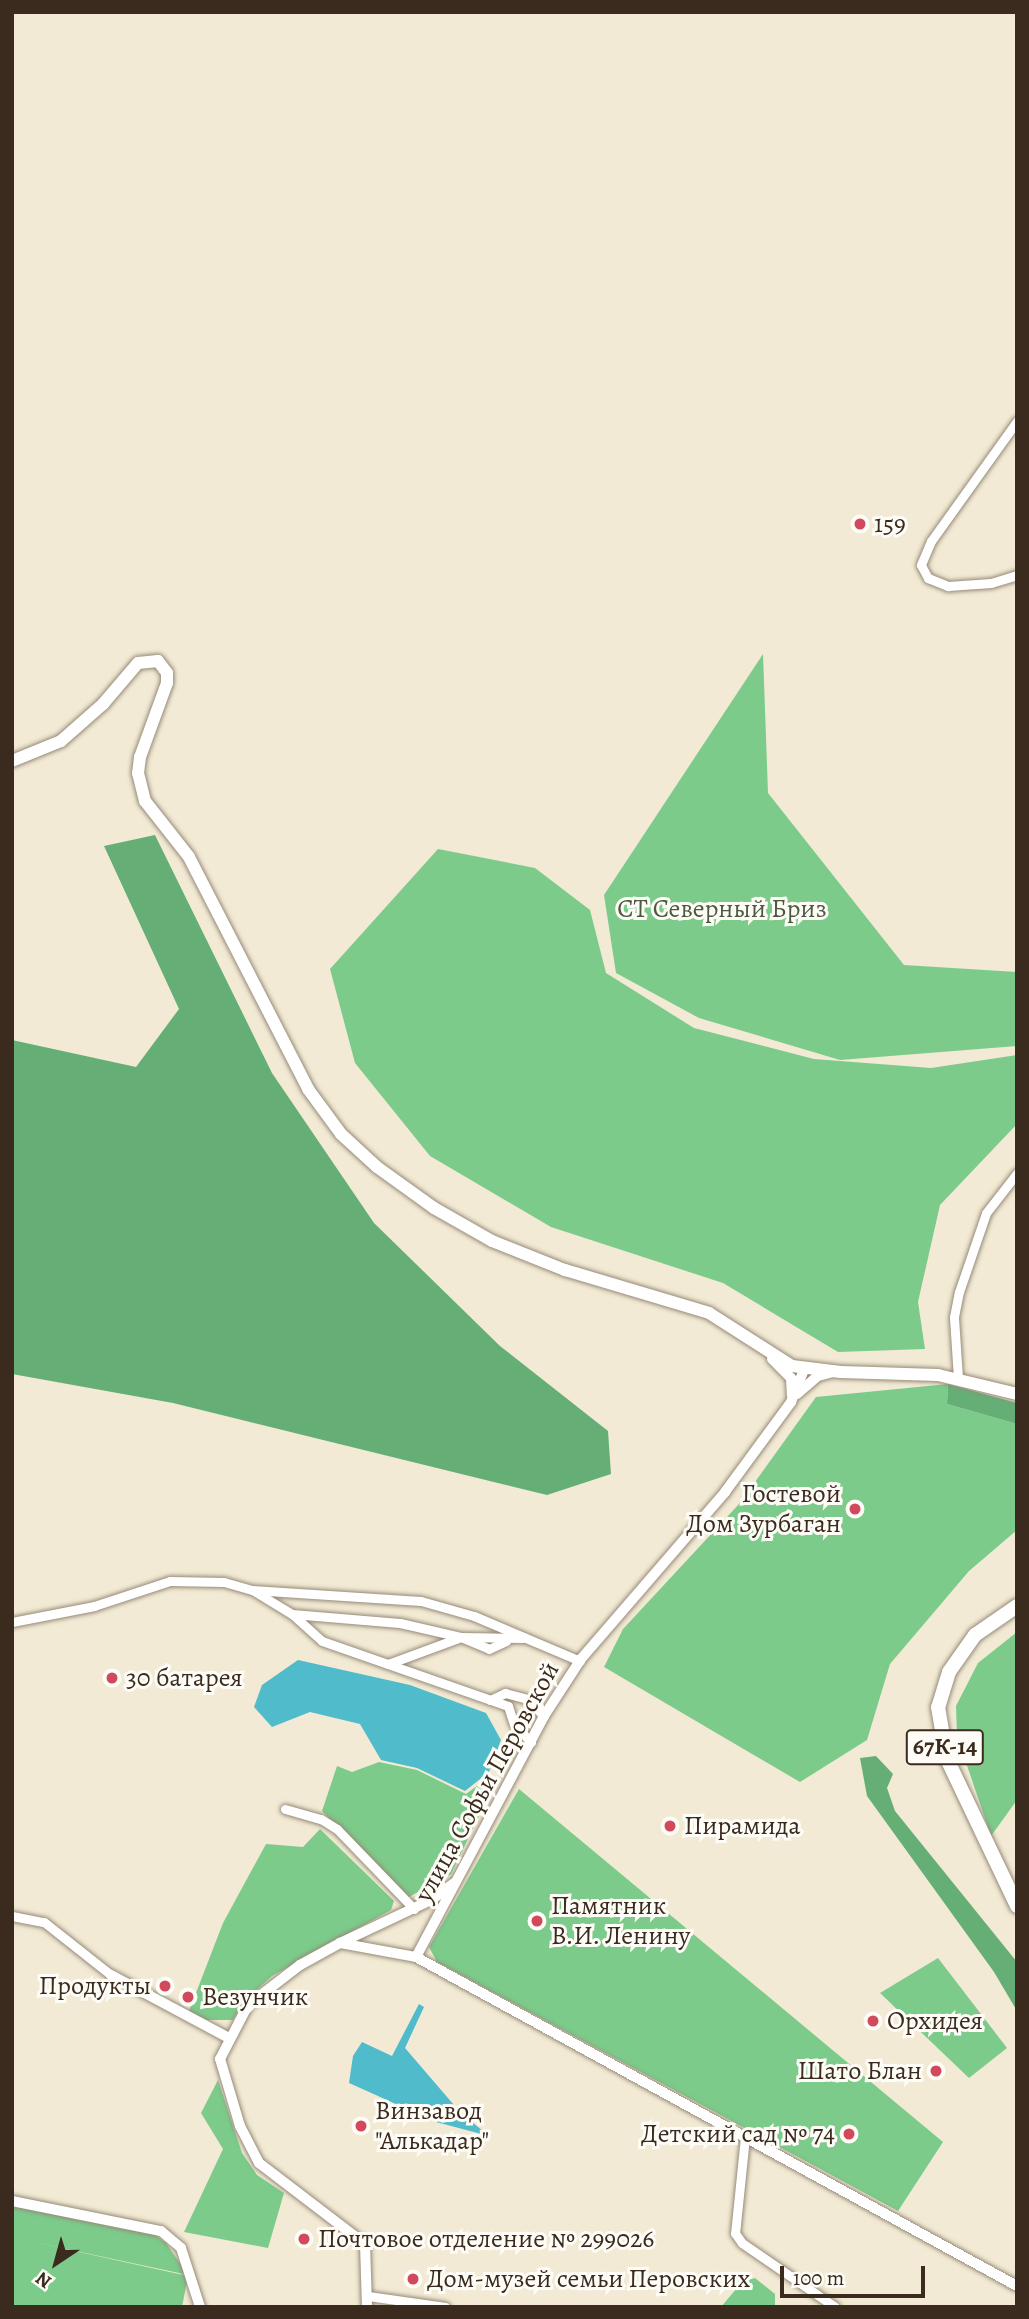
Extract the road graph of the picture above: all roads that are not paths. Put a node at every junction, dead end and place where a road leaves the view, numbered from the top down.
1 (1017, 421) edge
2 (1017, 575) edge
3 (12, 761) edge
4 (1017, 1173) edge
5 (757, 1345) junction
6 (805, 1368) junction
7 (837, 1372) junction
8 (958, 1378) junction
9 (1017, 1394) edge
10 (791, 1402) junction
11 (252, 1590) junction
12 (1017, 1606) edge
13 (292, 1614) junction
14 (12, 1622) edge
15 (461, 1637) junction
16 (524, 1637) junction
17 (580, 1661) junction
18 (388, 1664) junction
19 (490, 1700) junction
20 (544, 1716) junction
21 (531, 1742) junction
22 (285, 1809) dead end
23 (460, 1877) junction
24 (1017, 1906) edge
25 (414, 1909) junction
26 (12, 1916) edge
27 (340, 1944) junction
28 (416, 1957) junction
29 (111, 1975) joint
30 (229, 2038) junction
31 (746, 2137) junction
32 (12, 2201) edge
33 (1017, 2286) edge
34 (367, 2301) edge
35 (200, 2307) edge
36 (445, 2307) edge
37 (835, 2307) edge

1 - 2 street
3 - 5 main road
4 - 8 street
5 - 6 main road
5 - 10 street
6 - 7 main road
6 - 10 street, улица Софьи Перовской
7 - 8 main road
7 - 10 street
8 - 9 main road
10 - 17 street, улица Софьи Перовской
11 - 13 street
11 - 14 street
11 - 16 street
12 - 24 main road, 67К-14
13 - 15 street
13 - 18 street
15 - 16 street
15 - 18 street
16 - 17 street
17 - 20 street, улица Софьи Перовской
18 - 19 street
19 - 20 street
19 - 21 street
20 - 21 street, улица Софьи Перовской
21 - 23 street, улица Софьи Перовской
22 - 25 street
23 - 25 street
23 - 28 street, улица Софьи Перовской
25 - 27 street
26 - 29 street
27 - 28 street
27 - 30 street
28 - 31 street
29 - 30 street
30 - 34 street
31 - 33 street
31 - 37 street
32 - 35 street
34 - 36 street

